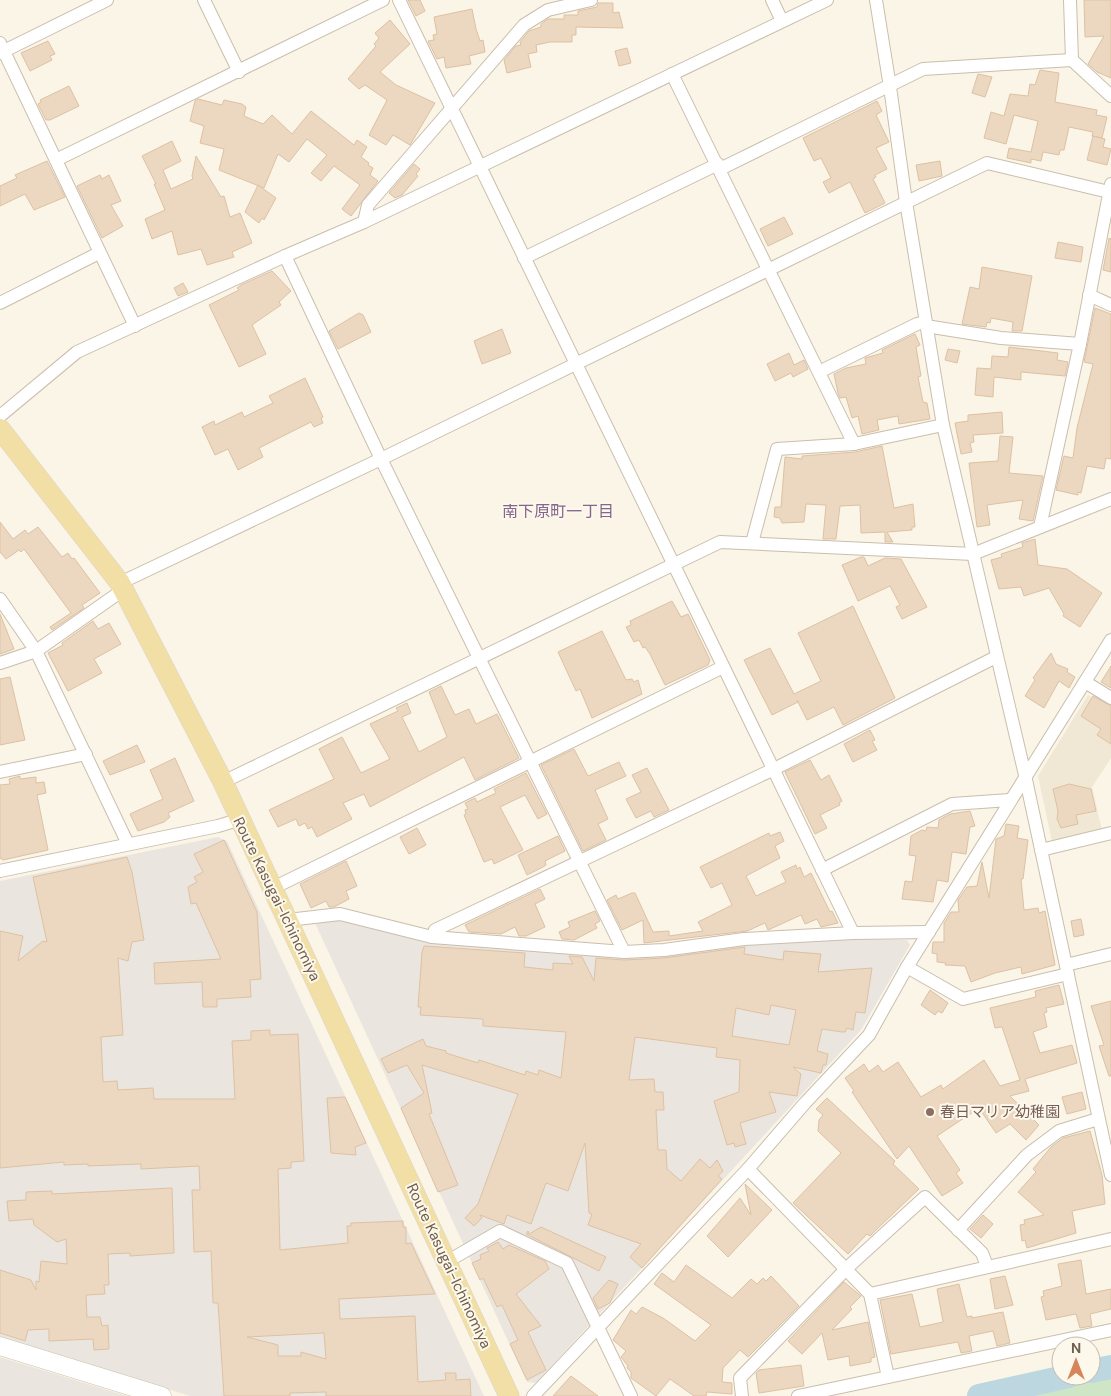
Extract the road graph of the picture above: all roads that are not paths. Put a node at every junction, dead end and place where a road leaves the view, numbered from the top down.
1 (107, 0) edge
2 (204, 0) edge
3 (383, 0) edge
4 (399, 0) edge
5 (591, 0) edge
6 (772, 0) edge
7 (827, 0) edge
8 (876, 0) edge
9 (1070, 0) edge
10 (782, 21) junction
11 (1, 49) edge
12 (1072, 60) junction
13 (239, 72) junction
14 (672, 74) junction
15 (890, 87) junction
16 (1111, 96) edge
17 (452, 108) junction
18 (56, 160) junction
19 (479, 167) junction
20 (719, 167) junction
21 (1110, 188) edge
22 (906, 202) junction
23 (364, 222) junction
24 (99, 253) junction
25 (285, 256) junction
26 (524, 258) junction
27 (769, 270) junction
28 (1089, 295) junction
29 (0, 303) edge
30 (1111, 306) edge
31 (926, 324) junction
32 (135, 326) junction
33 (1080, 344) junction
34 (575, 364) junction
35 (819, 372) junction
36 (0, 416) edge
37 (943, 425) junction
38 (0, 429) edge
39 (854, 444) junction
40 (381, 459) junction
41 (1111, 499) edge
42 (1040, 527) junction
43 (752, 543) junction
44 (973, 554) junction
45 (674, 564) junction
46 (121, 587) junction
47 (0, 599) edge
48 (1111, 640) edge
49 (36, 651) junction
50 (996, 657) junction
51 (480, 659) junction
52 (0, 664) edge
53 (723, 667) junction
54 (1085, 682) junction
55 (1111, 698) edge
56 (86, 754) junction
57 (530, 761) junction
58 (774, 769) junction
59 (0, 772) edge
60 (1025, 775) junction
61 (222, 782) junction
62 (1010, 800) junction
63 (238, 820) junction
64 (1111, 833) edge
65 (128, 844) junction
66 (1041, 850) junction
67 (579, 861) junction
68 (822, 870) junction
69 (0, 871) edge
70 (273, 888) junction
71 (288, 920) junction
72 (929, 932) junction
73 (853, 933) junction
74 (432, 937) junction
75 (624, 952) junction
76 (1111, 954) edge
77 (907, 968) junction
78 (1067, 970) junction
79 (1098, 1120) junction
80 (748, 1169) junction
81 (1111, 1175) edge
82 (958, 1230) junction
83 (1111, 1239) edge
84 (448, 1261) junction
85 (987, 1266) junction
86 (847, 1268) junction
87 (870, 1294) junction
88 (598, 1330) junction
89 (1111, 1330) edge
90 (0, 1346) edge
91 (888, 1377) junction
92 (162, 1396) edge
93 (509, 1396) edge
94 (533, 1396) edge
95 (631, 1396) edge
96 (742, 1396) edge
97 (798, 1396) edge

1 - 11 street
2 - 13 street
3 - 13 street
4 - 17 street
5 - 17 street
6 - 10 street
7 - 10 street
8 - 15 street
9 - 12 street
10 - 14 street
11 - 18 street
12 - 15 street
12 - 16 street
13 - 18 street
14 - 19 street
14 - 20 street
15 - 20 street
15 - 22 street
17 - 19 street
17 - 23 street
18 - 24 street
19 - 23 street
19 - 26 street
20 - 26 street
20 - 27 street
21 - 22 street
21 - 28 street
22 - 27 street
22 - 31 street
23 - 25 street
24 - 29 street
24 - 32 street
25 - 32 street
25 - 40 street
26 - 34 street
27 - 34 street
27 - 35 street
28 - 30 street
28 - 33 street
31 - 33 street
31 - 35 street
31 - 37 street
32 - 36 street
33 - 42 street
34 - 40 street
34 - 45 street
35 - 39 street
37 - 39 street
37 - 44 street
38 - 46 main road, Route Kasugai-Ichinomiya
39 - 43 street
40 - 46 street
40 - 51 street
41 - 42 street
42 - 44 street
43 - 44 street
43 - 45 street
44 - 50 street
45 - 51 street
45 - 53 street
46 - 49 street
46 - 61 main road, Route Kasugai-Ichinomiya
47 - 49 street
48 - 54 street
49 - 52 street
49 - 56 street
50 - 58 street
50 - 60 street
51 - 57 street
51 - 61 street
53 - 57 street
53 - 58 street
54 - 55 street
54 - 60 street
56 - 59 street
56 - 65 street
57 - 67 street
57 - 70 street
58 - 67 street
58 - 68 street
60 - 62 street
60 - 66 street
61 - 63 main road, Route Kasugai-Ichinomiya
62 - 68 street
62 - 72 street
63 - 65 street
63 - 70 main road, Route Kasugai-Ichinomiya
64 - 66 street
65 - 69 street
66 - 78 street
67 - 74 street
67 - 75 street
68 - 73 street
70 - 71 main road, Route Kasugai-Ichinomiya
71 - 74 street
71 - 84 main road, Route Kasugai-Ichinomiya
72 - 73 street
72 - 77 street
73 - 75 street
74 - 75 street
76 - 78 street
77 - 78 street
77 - 80 street
78 - 79 street
79 - 81 street
79 - 82 street
80 - 86 street
80 - 88 street
82 - 85 street
82 - 86 street
83 - 85 street
84 - 88 street
84 - 93 main road, Route Kasugai-Ichinomiya
85 - 87 street
86 - 87 street
86 - 96 street
87 - 91 street
88 - 94 street
88 - 95 street
89 - 91 street
90 - 92 street
91 - 97 street

